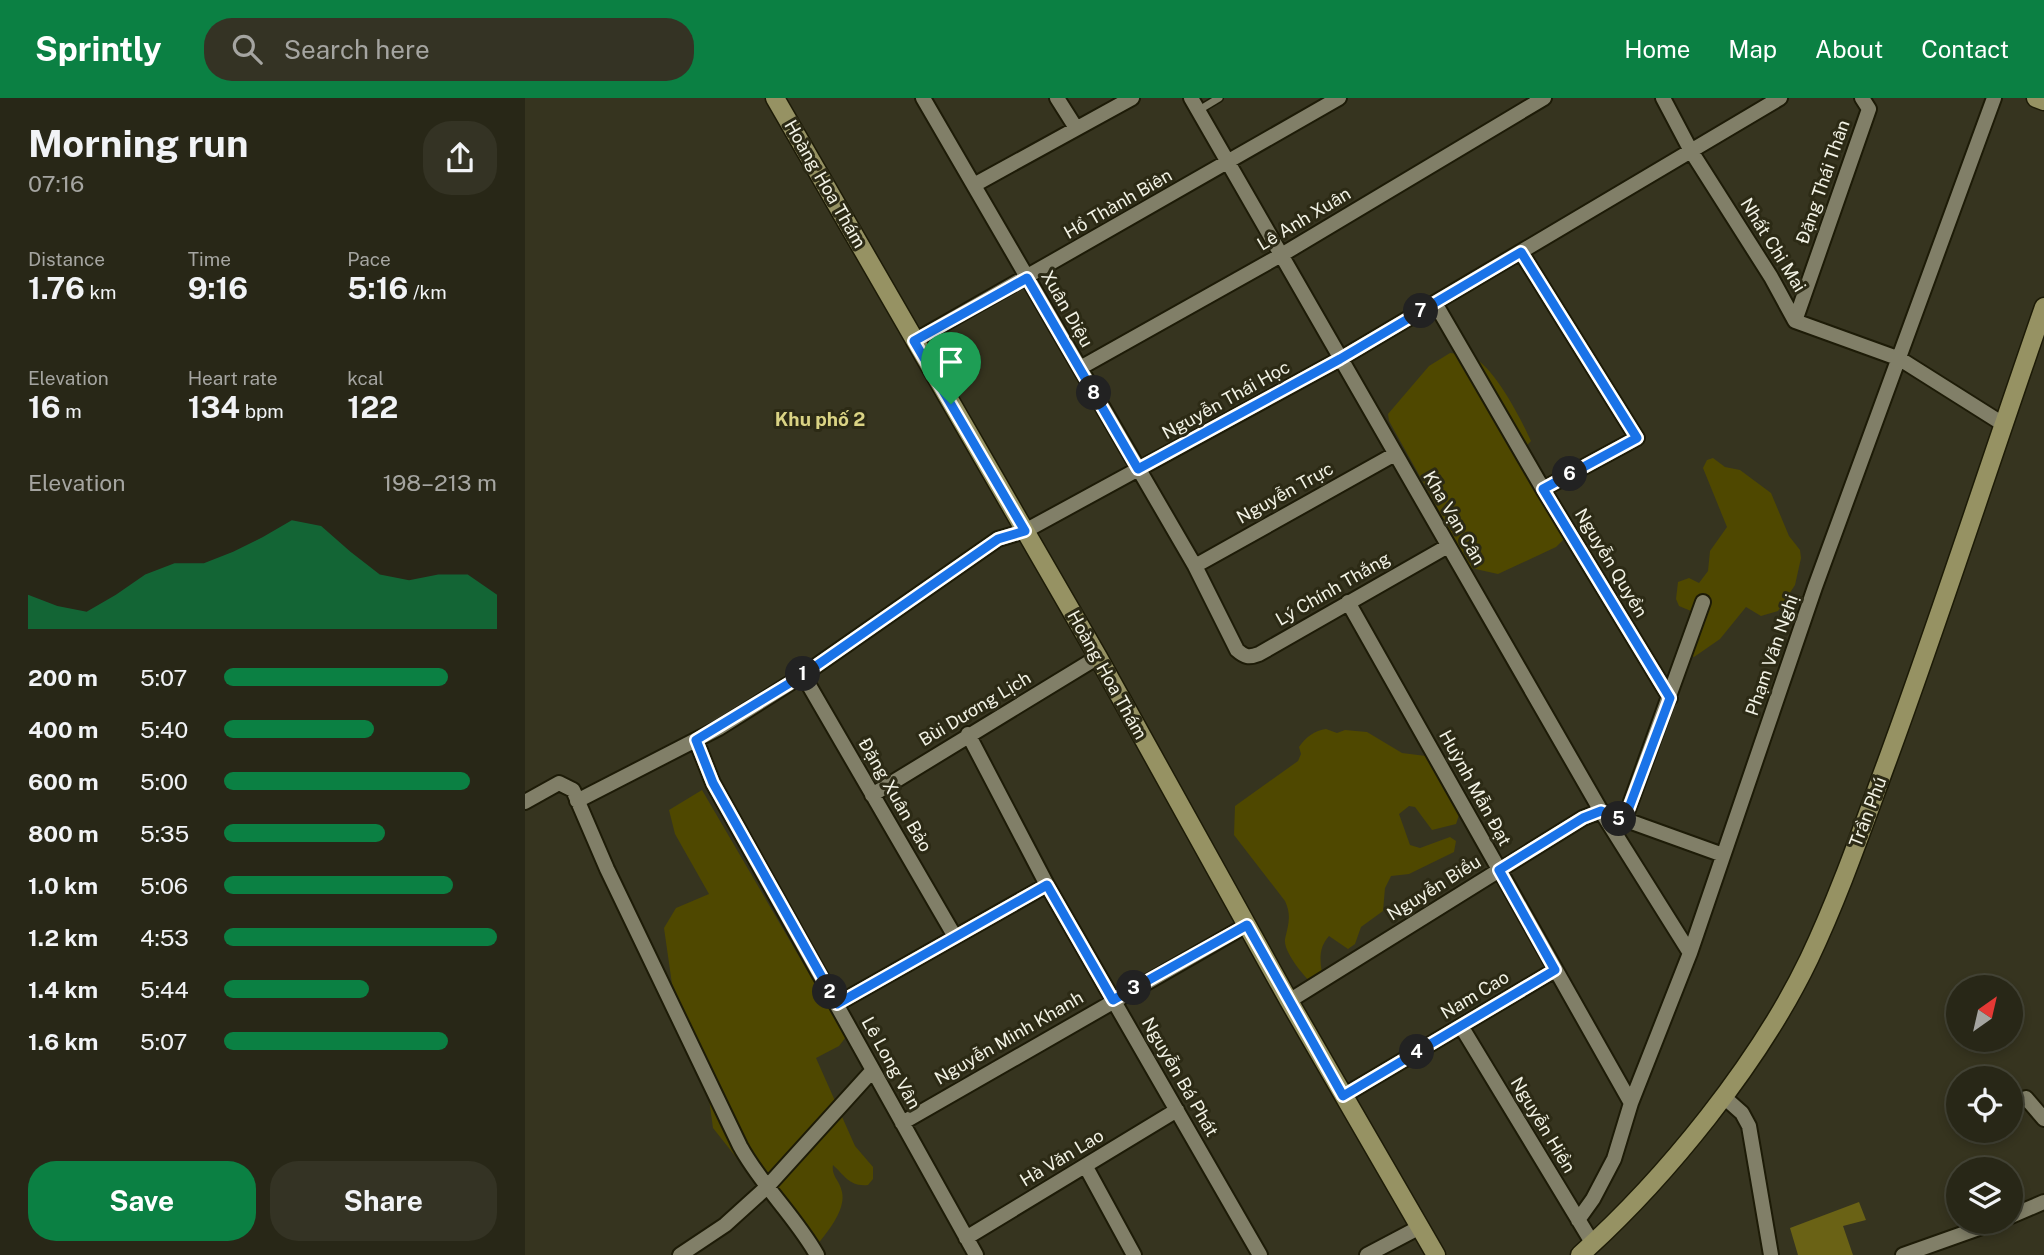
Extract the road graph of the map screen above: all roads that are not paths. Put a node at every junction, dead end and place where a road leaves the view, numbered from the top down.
1 (775, 98) edge
2 (923, 98) edge
3 (1057, 98) edge
4 (1132, 98) edge
5 (1219, 98) edge
6 (1339, 98) edge
7 (1544, 98) edge
8 (1663, 98) edge
9 (1780, 98) edge
10 (1862, 98) edge
11 (1994, 98) edge
12 (2036, 98) edge
13 (2044, 101) edge
14 (1195, 104) edge
15 (1076, 128) junction
16 (1691, 151) junction
17 (1230, 163) junction
18 (974, 185) junction
19 (1521, 252) junction
20 (1283, 254) junction
21 (1027, 278) junction
22 (1435, 303) junction
23 (2044, 307) edge
24 (1795, 321) junction
25 (914, 341) junction
26 (1340, 359) junction
27 (1900, 359) junction
28 (1080, 368) junction
29 (2003, 424) junction
30 (1395, 454) junction
31 (1138, 469) junction
32 (1543, 489) junction
33 (1025, 531) junction
34 (1448, 546) junction
35 (1195, 566) junction
36 (1348, 602) junction
37 (1703, 602) dead end
38 (1237, 650) joint
39 (1098, 657) junction
40 (803, 675) junction
41 (1670, 698) junction
42 (968, 734) junction
43 (696, 740) junction
44 (872, 795) junction
45 (577, 801) junction
46 (525, 802) edge
47 (1601, 811) junction
48 (1624, 821) junction
49 (1723, 855) junction
50 (1499, 870) junction
51 (1047, 885) junction
52 (1247, 925) junction
53 (954, 935) junction
54 (1690, 953) junction
55 (1555, 970) junction
56 (1113, 1000) junction
57 (1289, 1000) junction
58 (837, 1004) junction
59 (1461, 1026) junction
60 (873, 1070) junction
61 (1343, 1096) junction
62 (1724, 1097) junction
63 (2027, 1098) dead end
64 (1630, 1103) junction
65 (1177, 1110) junction
66 (2044, 1119) edge
67 (902, 1123) junction
68 (1086, 1167) junction
69 (767, 1187) junction
70 (2044, 1202) edge
71 (2023, 1211) edge
72 (1578, 1220) junction
73 (1420, 1227) junction
74 (1962, 1234) edge
75 (966, 1238) junction
76 (1586, 1249) edge
77 (680, 1255) edge
78 (817, 1255) edge
79 (976, 1255) edge
80 (1134, 1255) edge
81 (1259, 1255) edge
82 (1367, 1255) edge
83 (1436, 1255) edge
84 (1771, 1255) edge
85 (1903, 1255) edge

1 - 25 street, Hoàng Hoa Thám
2 - 18 street, Xuân Diệu
3 - 15 street
4 - 15 street
5 - 14 lane
6 - 17 street, Hồ Thành Biên
7 - 20 street, Lê Anh Xuân
8 - 16 street, Nhất Chi Mai
9 - 16 street, Nguyễn Thái Học
10 - 24 street, Đặng Thái Thân
11 - 27 street, Phạm Văn Nghị
12 - 13 street
14 - 17 street, Kha Vạn Cân
15 - 18 street
16 - 19 street, Nguyễn Thái Học
16 - 24 street, Nhất Chi Mai
17 - 20 street, Kha Vạn Cân
17 - 21 street, Hồ Thành Biên
18 - 21 street, Xuân Diệu
19 - 22 street, Nguyễn Thái Học
19 - 32 street
20 - 26 street, Kha Vạn Cân
20 - 28 street, Lê Anh Xuân
21 - 25 street, Hồ Thành Biên
21 - 28 street, Xuân Diệu
22 - 26 street, Nguyễn Thái Học
22 - 32 street, Nguyễn Quyền
23 - 29 street, Trần Phú
24 - 27 street, Nhất Chi Mai
25 - 33 street, Hoàng Hoa Thám
26 - 30 street, Kha Vạn Cân
26 - 31 street, Nguyễn Thái Học
27 - 29 street, Nhất Chi Mai
27 - 49 street, Phạm Văn Nghị
28 - 31 street, Xuân Diệu
29 - 62 street, Trần Phú
30 - 34 street, Kha Vạn Cân
30 - 35 street, Nguyễn Trực
31 - 33 street, Nguyễn Thái Học
31 - 35 street, Xuân Diệu
32 - 41 street, Nguyễn Quyền
33 - 39 street, Hoàng Hoa Thám
33 - 40 street, Nguyễn Thái Học
34 - 36 street, Lý Chính Thắng
34 - 47 street, Kha Vạn Cân
35 - 38 street, Xuân Diệu
36 - 38 street, Lý Chính Thắng
36 - 50 street, Huỳnh Mẫn Đạt
37 - 41 street
39 - 42 street, Bùi Dương Lịch
39 - 52 street, Hoàng Hoa Thám
40 - 43 street, Nguyễn Thái Học
40 - 44 street, Đặng Xuân Bảo
41 - 48 street
42 - 44 street, Bùi Dương Lịch
42 - 51 street, Nguyễn Bá Phát
43 - 45 street, Nguyễn Thái Học
43 - 58 street, Lê Long Vân
44 - 53 street, Đặng Xuân Bảo
45 - 46 street
45 - 69 street
47 - 48 street
47 - 50 street, Nguyễn Biểu
47 - 54 street, Kha Vạn Cân
48 - 49 street
49 - 54 street, Phạm Văn Nghị
50 - 55 street, Huỳnh Mẫn Đạt
50 - 57 street, Nguyễn Biểu
51 - 53 street
51 - 56 street, Nguyễn Bá Phát
52 - 56 street, Nguyễn Minh Khanh
52 - 57 street, Hoàng Hoa Thám
53 - 58 street
54 - 64 street, Phạm Văn Nghị
55 - 59 street, Nam Cao
55 - 64 street, Huỳnh Mẫn Đạt
56 - 65 street, Nguyễn Bá Phát
56 - 67 street, Nguyễn Minh Khanh
57 - 61 street, Hoàng Hoa Thám
58 - 60 street, Lê Long Vân
59 - 61 street, Nam Cao
59 - 72 street, Nguyễn Hiền
60 - 67 street, Lê Long Vân
60 - 69 street
61 - 73 street, Hoàng Hoa Thám
62 - 76 street, Trần Phú
62 - 84 street
63 - 66 street
64 - 72 street, Phạm Văn Nghị
65 - 68 street, Hà Văn Lao
65 - 81 street, Nguyễn Bá Phát
67 - 75 street, Lê Long Vân
68 - 75 street, Hà Văn Lao
68 - 80 street
69 - 77 street
69 - 78 street
70 - 71 street
72 - 76 street, Nguyễn Hiền
73 - 82 street
73 - 83 street, Hoàng Hoa Thám
74 - 85 street
75 - 79 street, Lê Long Vân

